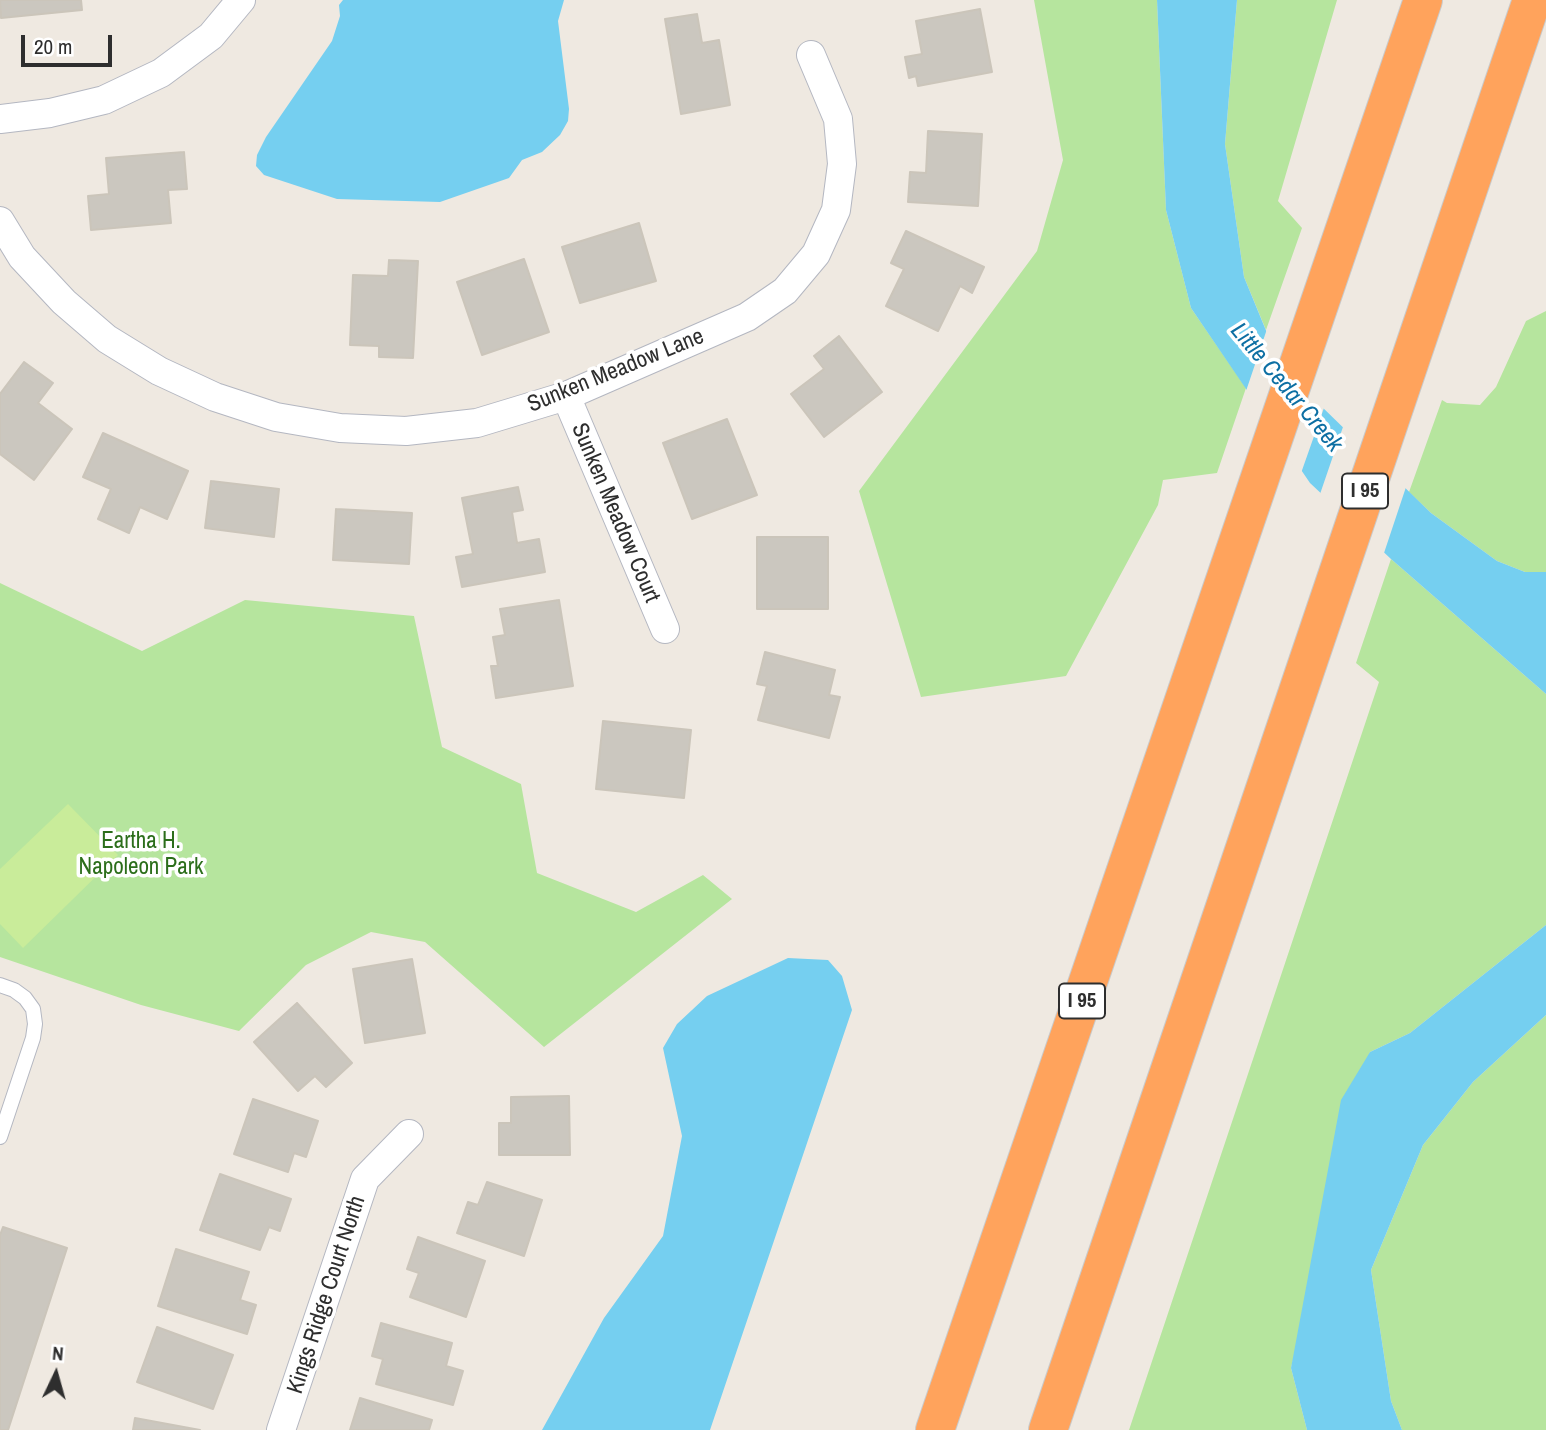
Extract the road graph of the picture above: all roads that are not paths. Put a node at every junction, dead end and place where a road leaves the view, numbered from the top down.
1 (241, 0) edge
2 (1423, 0) edge
3 (1532, 0) edge
4 (811, 55) dead end
5 (0, 119) edge
6 (0, 221) edge
7 (566, 396) junction
8 (665, 629) dead end
9 (0, 985) edge
10 (409, 1134) dead end
11 (0, 1137) edge
12 (281, 1430) edge
13 (935, 1430) edge
14 (1048, 1430) edge

1 - 5 street
2 - 13 highway, I 95
3 - 14 highway, I 95
4 - 7 street, Sunken Meadow Lane
6 - 7 street, Sunken Meadow Lane
7 - 8 street, Sunken Meadow Court
9 - 11 lane
10 - 12 street, Kings Ridge Court North

